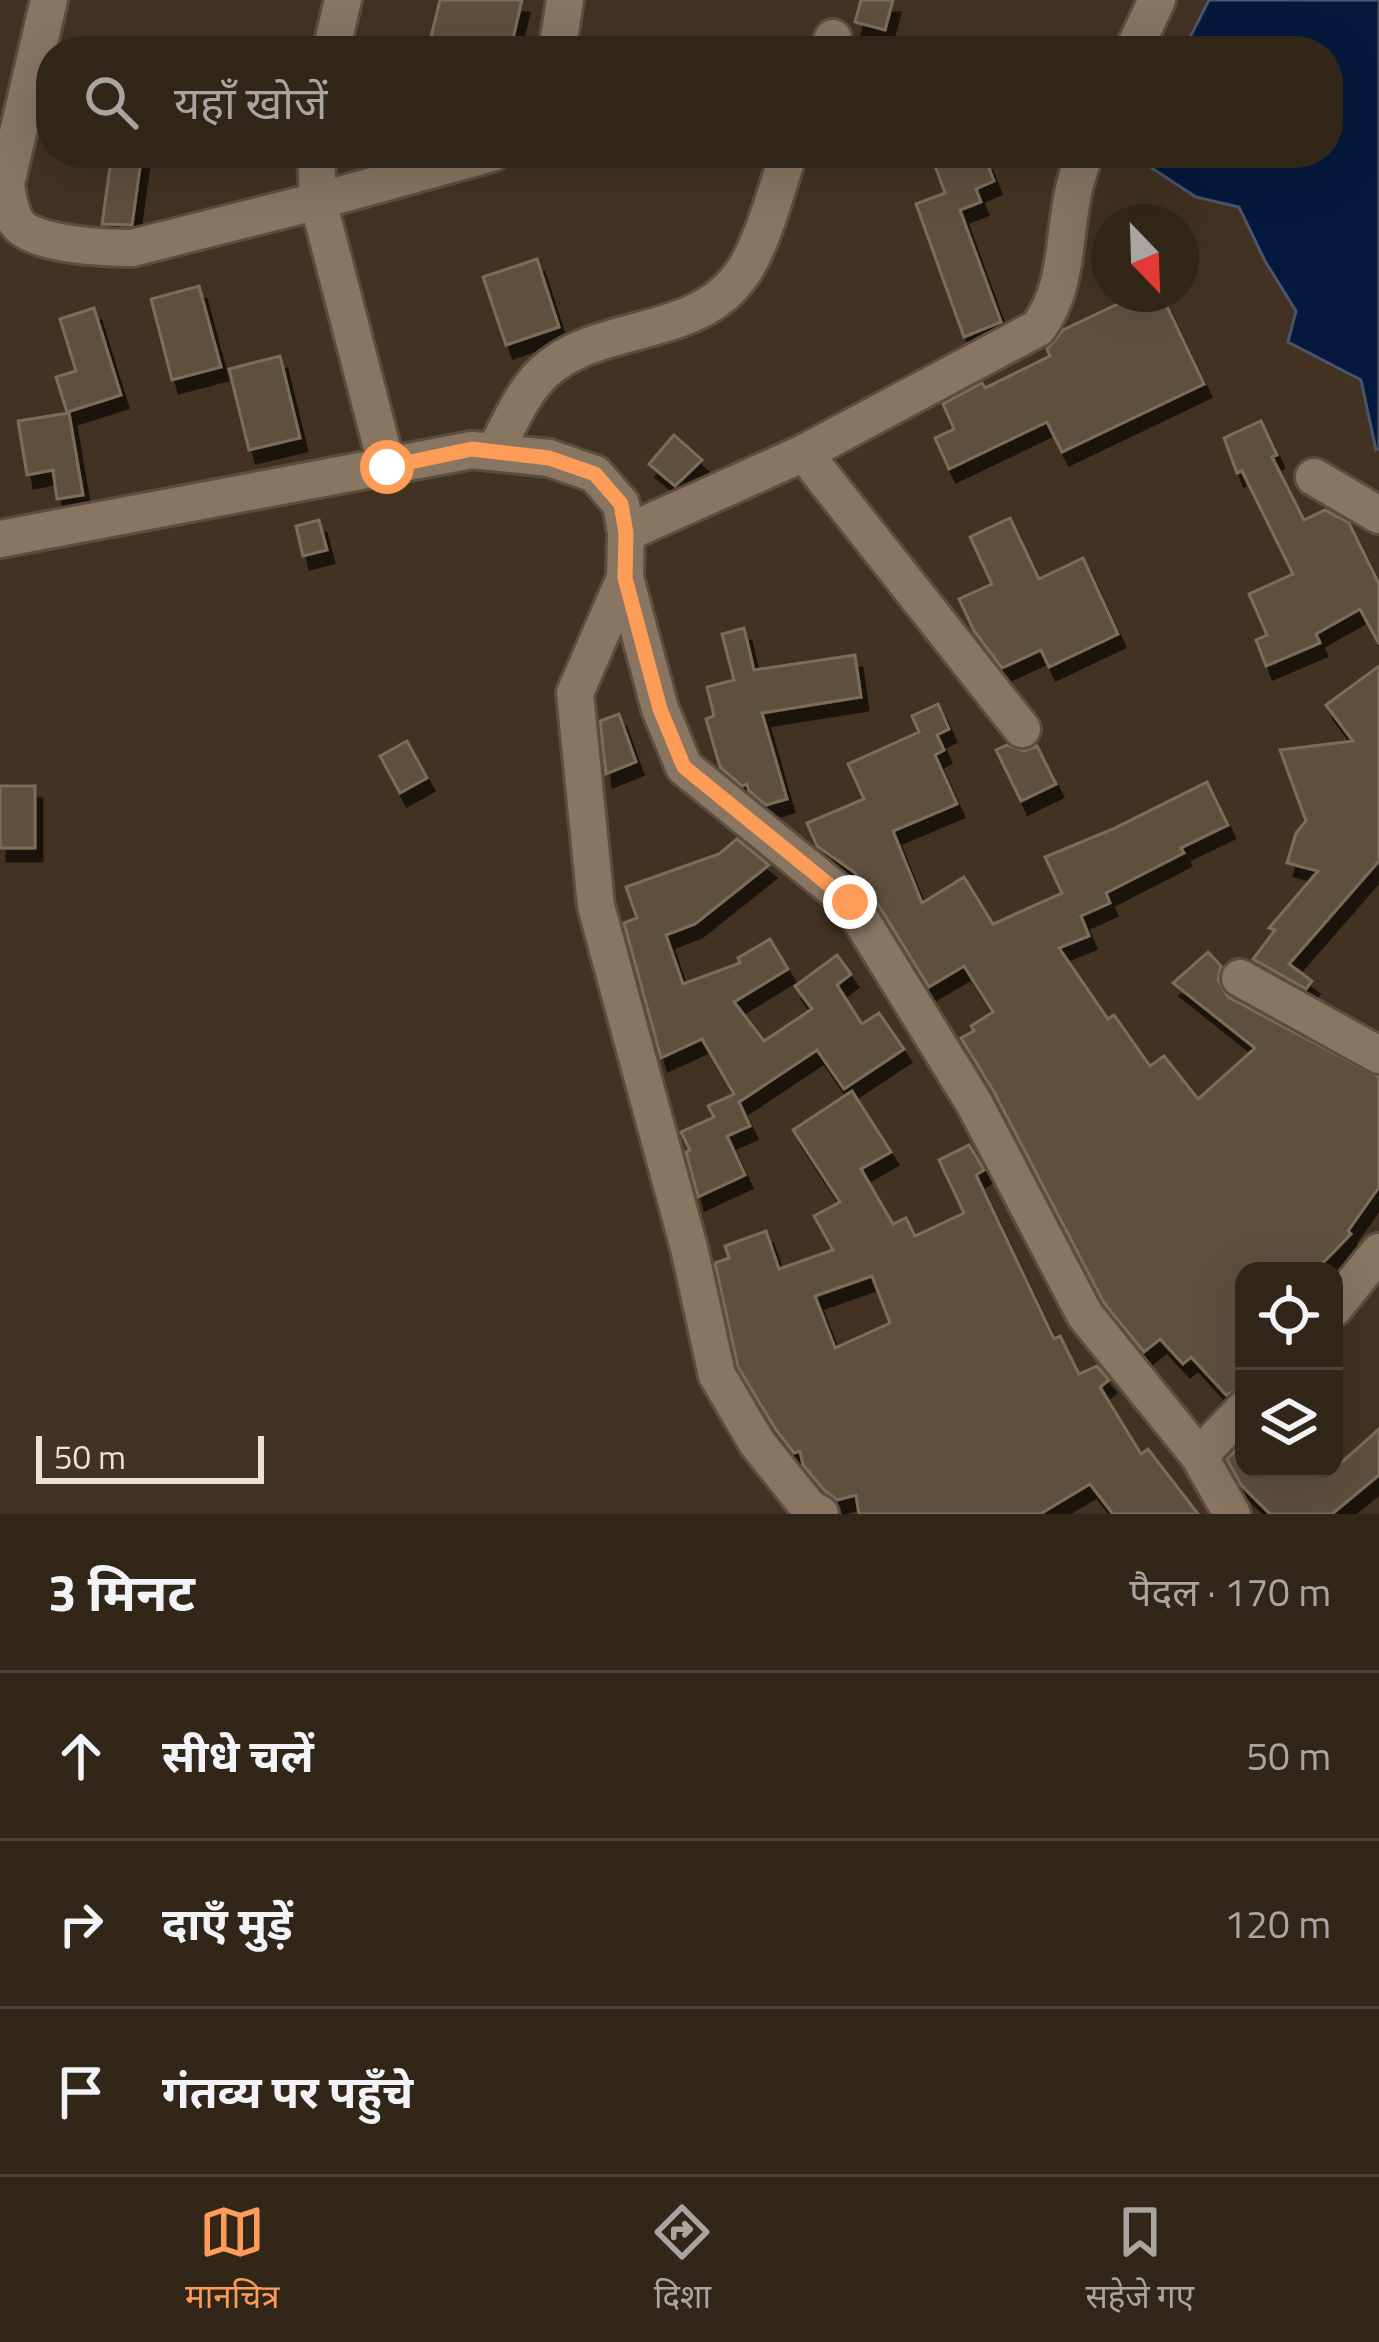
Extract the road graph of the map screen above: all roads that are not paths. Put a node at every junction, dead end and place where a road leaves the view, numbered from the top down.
1 (49, 0) edge
2 (343, 0) edge
3 (565, 0) edge
4 (1157, 0) edge
5 (41, 36) edge
6 (335, 36) edge
7 (559, 36) edge
8 (1140, 36) edge
9 (36, 56) edge
10 (317, 168) edge
11 (438, 168) edge
12 (783, 168) edge
13 (1080, 168) edge
14 (318, 201) junction
15 (494, 452) junction
16 (804, 452) junction
17 (387, 467) junction
18 (1314, 477) dead end
19 (1379, 515) edge
20 (626, 533) junction
21 (0, 539) edge
22 (625, 578) junction
23 (1022, 729) dead end
24 (1240, 977) dead end
25 (1379, 1054) edge
26 (1379, 1252) edge
27 (1343, 1297) edge
28 (1235, 1418) edge
29 (1199, 1456) junction
30 (820, 1514) edge
31 (1232, 1514) edge

1 - 5 street
2 - 6 street
3 - 7 street
4 - 8 street
9 - 14 street
10 - 14 street
11 - 14 street
12 - 15 street
13 - 16 street
14 - 17 street
15 - 17 street
15 - 20 street
16 - 20 street
16 - 23 street
17 - 21 street
18 - 19 street
20 - 22 street
22 - 29 street
22 - 30 street
24 - 25 street
26 - 27 street
28 - 29 street
29 - 31 street

